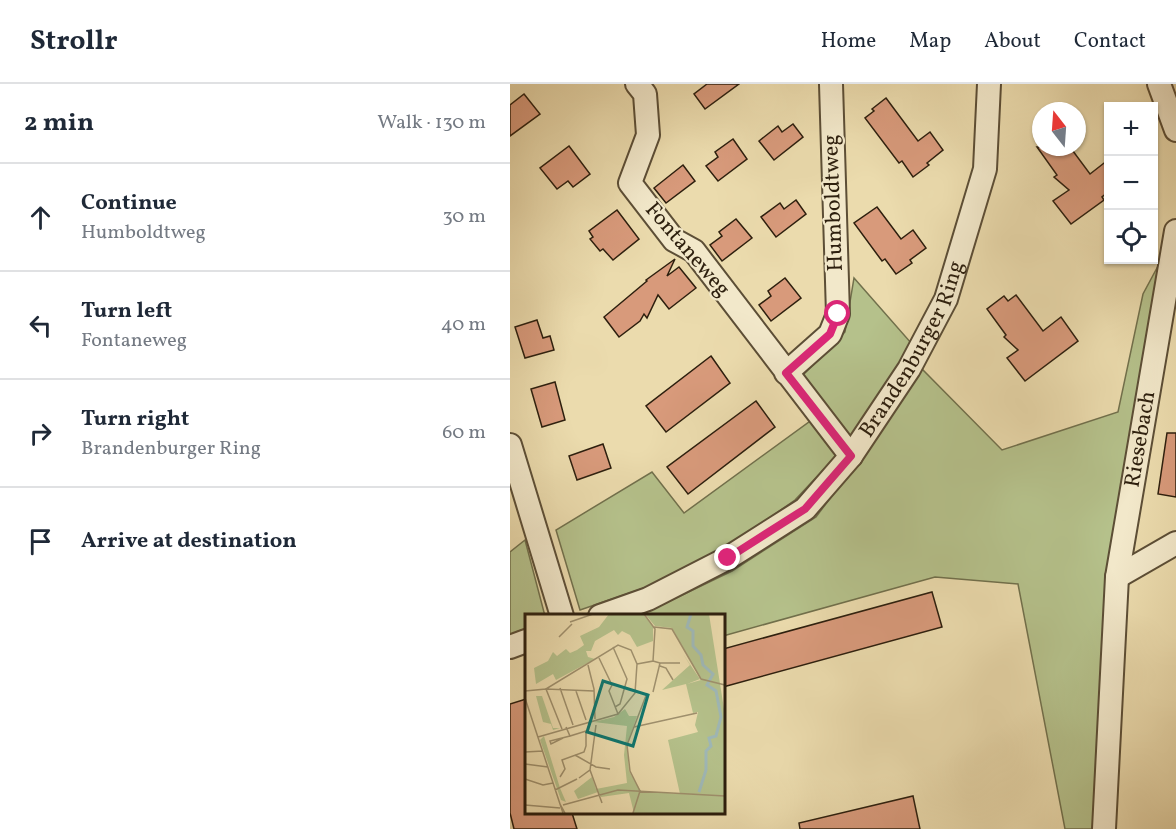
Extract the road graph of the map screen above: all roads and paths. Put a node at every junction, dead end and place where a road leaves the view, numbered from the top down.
1 (637, 84) edge
2 (831, 84) edge
3 (989, 84) edge
4 (1159, 84) edge
5 (1176, 130) edge
6 (1176, 231) edge
7 (786, 373) junction
8 (510, 445) edge
9 (851, 456) junction
10 (1176, 543) edge
11 (1116, 577) junction
12 (561, 614) edge
13 (606, 614) edge
14 (525, 641) edge
15 (510, 647) edge
16 (1104, 829) edge

1 - 7 street, Fontaneweg
2 - 7 street, Humboldtweg
3 - 9 street, Brandenburger Ring
4 - 5 street
6 - 11 street, Riesebach
7 - 9 street, Fontaneweg
8 - 12 street
9 - 13 street, Brandenburger Ring
10 - 11 street
11 - 16 street, Riesebach
14 - 15 street

